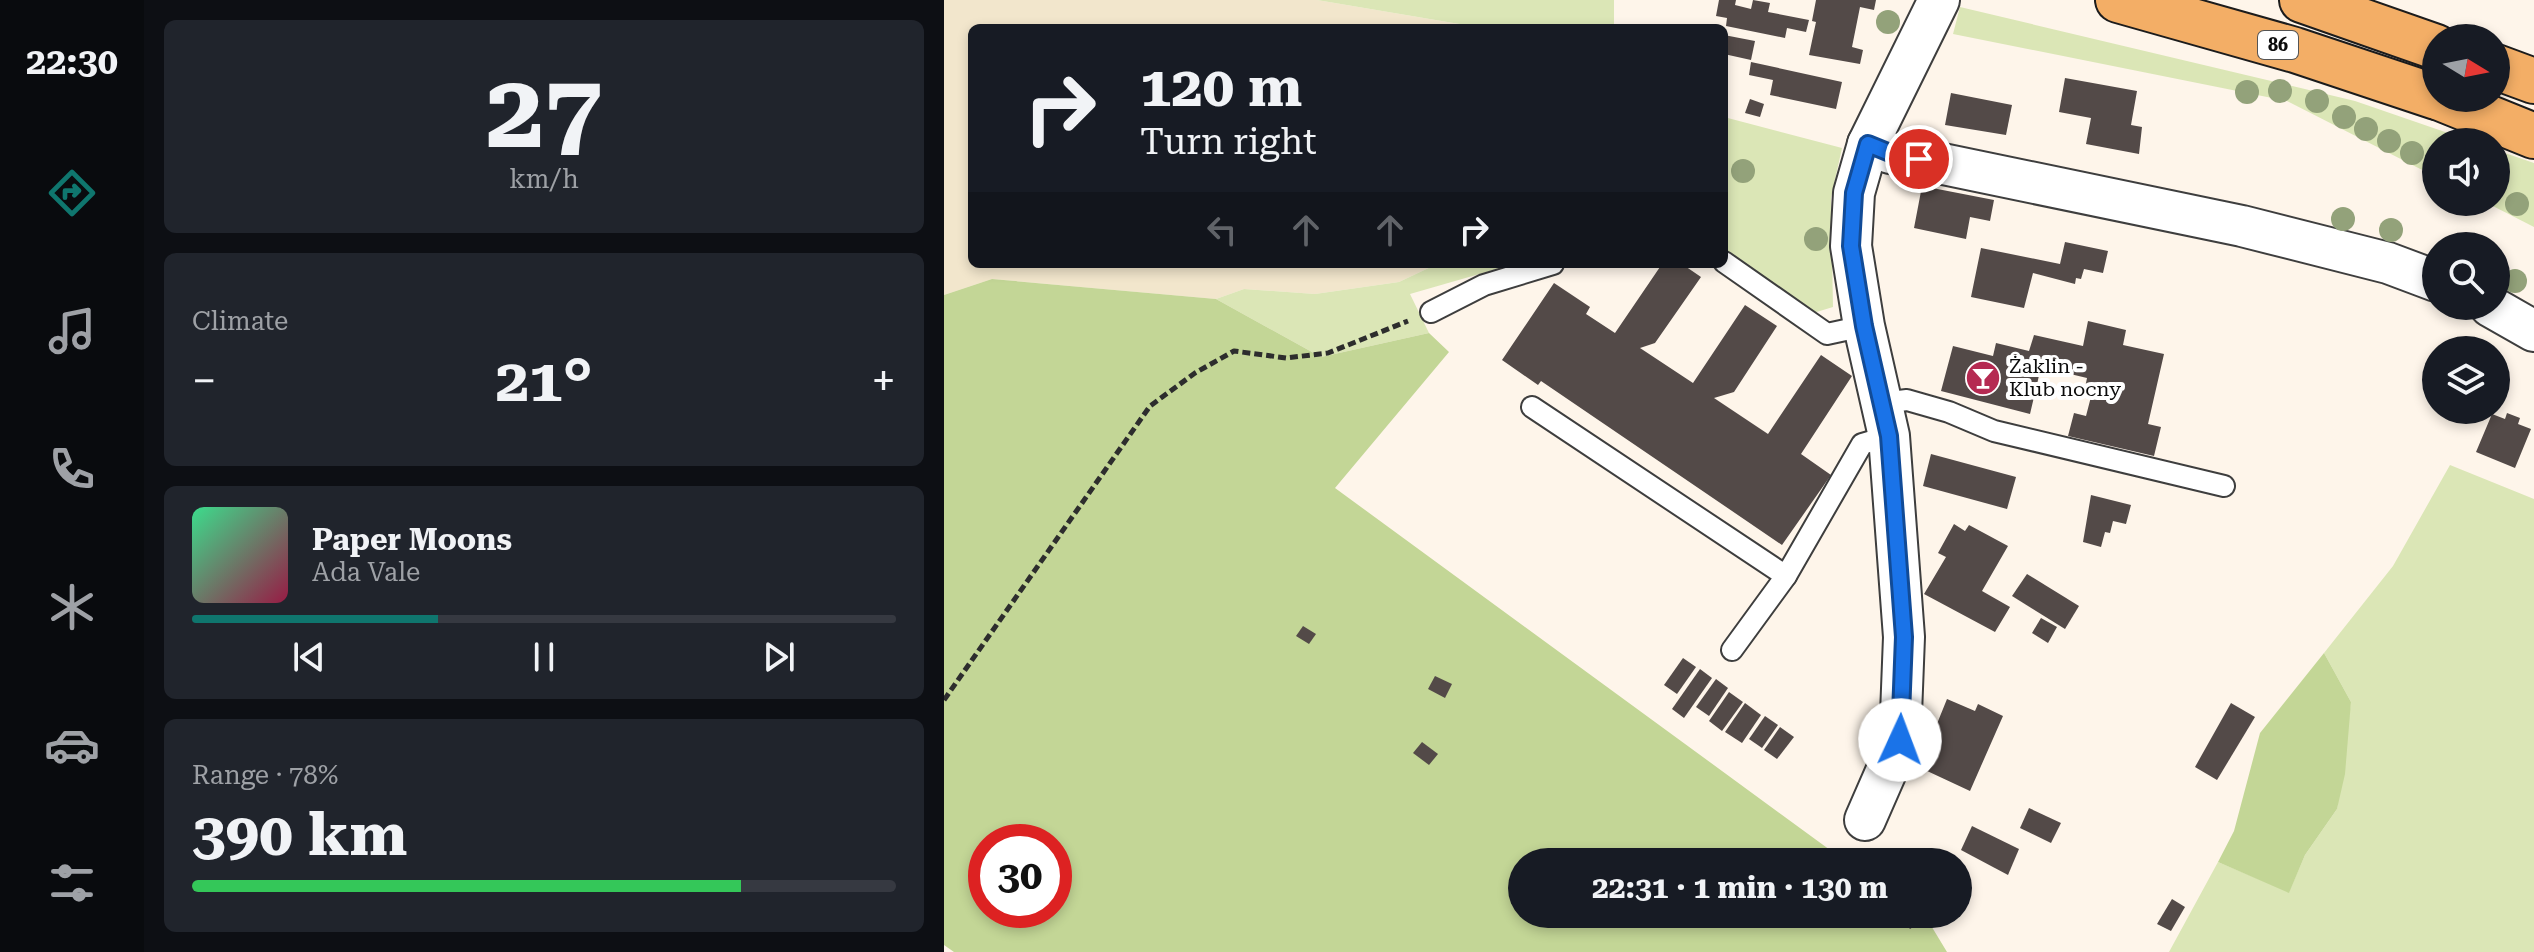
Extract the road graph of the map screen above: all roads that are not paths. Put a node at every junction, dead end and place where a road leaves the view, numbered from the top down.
1 (1939, 0) edge
2 (2118, 0) edge
3 (2302, 0) edge
4 (2422, 42) edge
5 (2510, 72) edge
6 (2534, 81) edge
7 (2422, 92) edge
8 (2475, 112) edge
9 (2534, 136) edge
10 (1868, 144) junction
11 (1728, 265) edge
12 (1540, 268) edge
13 (2422, 276) edge
14 (1431, 312) road end
15 (2510, 317) edge
16 (1864, 326) junction
17 (2534, 331) edge
18 (1532, 407) dead end
19 (1886, 419) junction
20 (2224, 486) dead end
21 (1786, 576) junction
22 (1732, 650) dead end
23 (1865, 820) dead end

1 - 10 street
2 - 7 main road, 86
3 - 4 main road
5 - 6 main road
8 - 9 main road, 86
10 - 13 street
10 - 16 street
11 - 16 lane
12 - 14 lane
15 - 17 street
16 - 19 street
18 - 21 lane
19 - 20 lane
19 - 21 lane
19 - 23 street
21 - 22 lane

